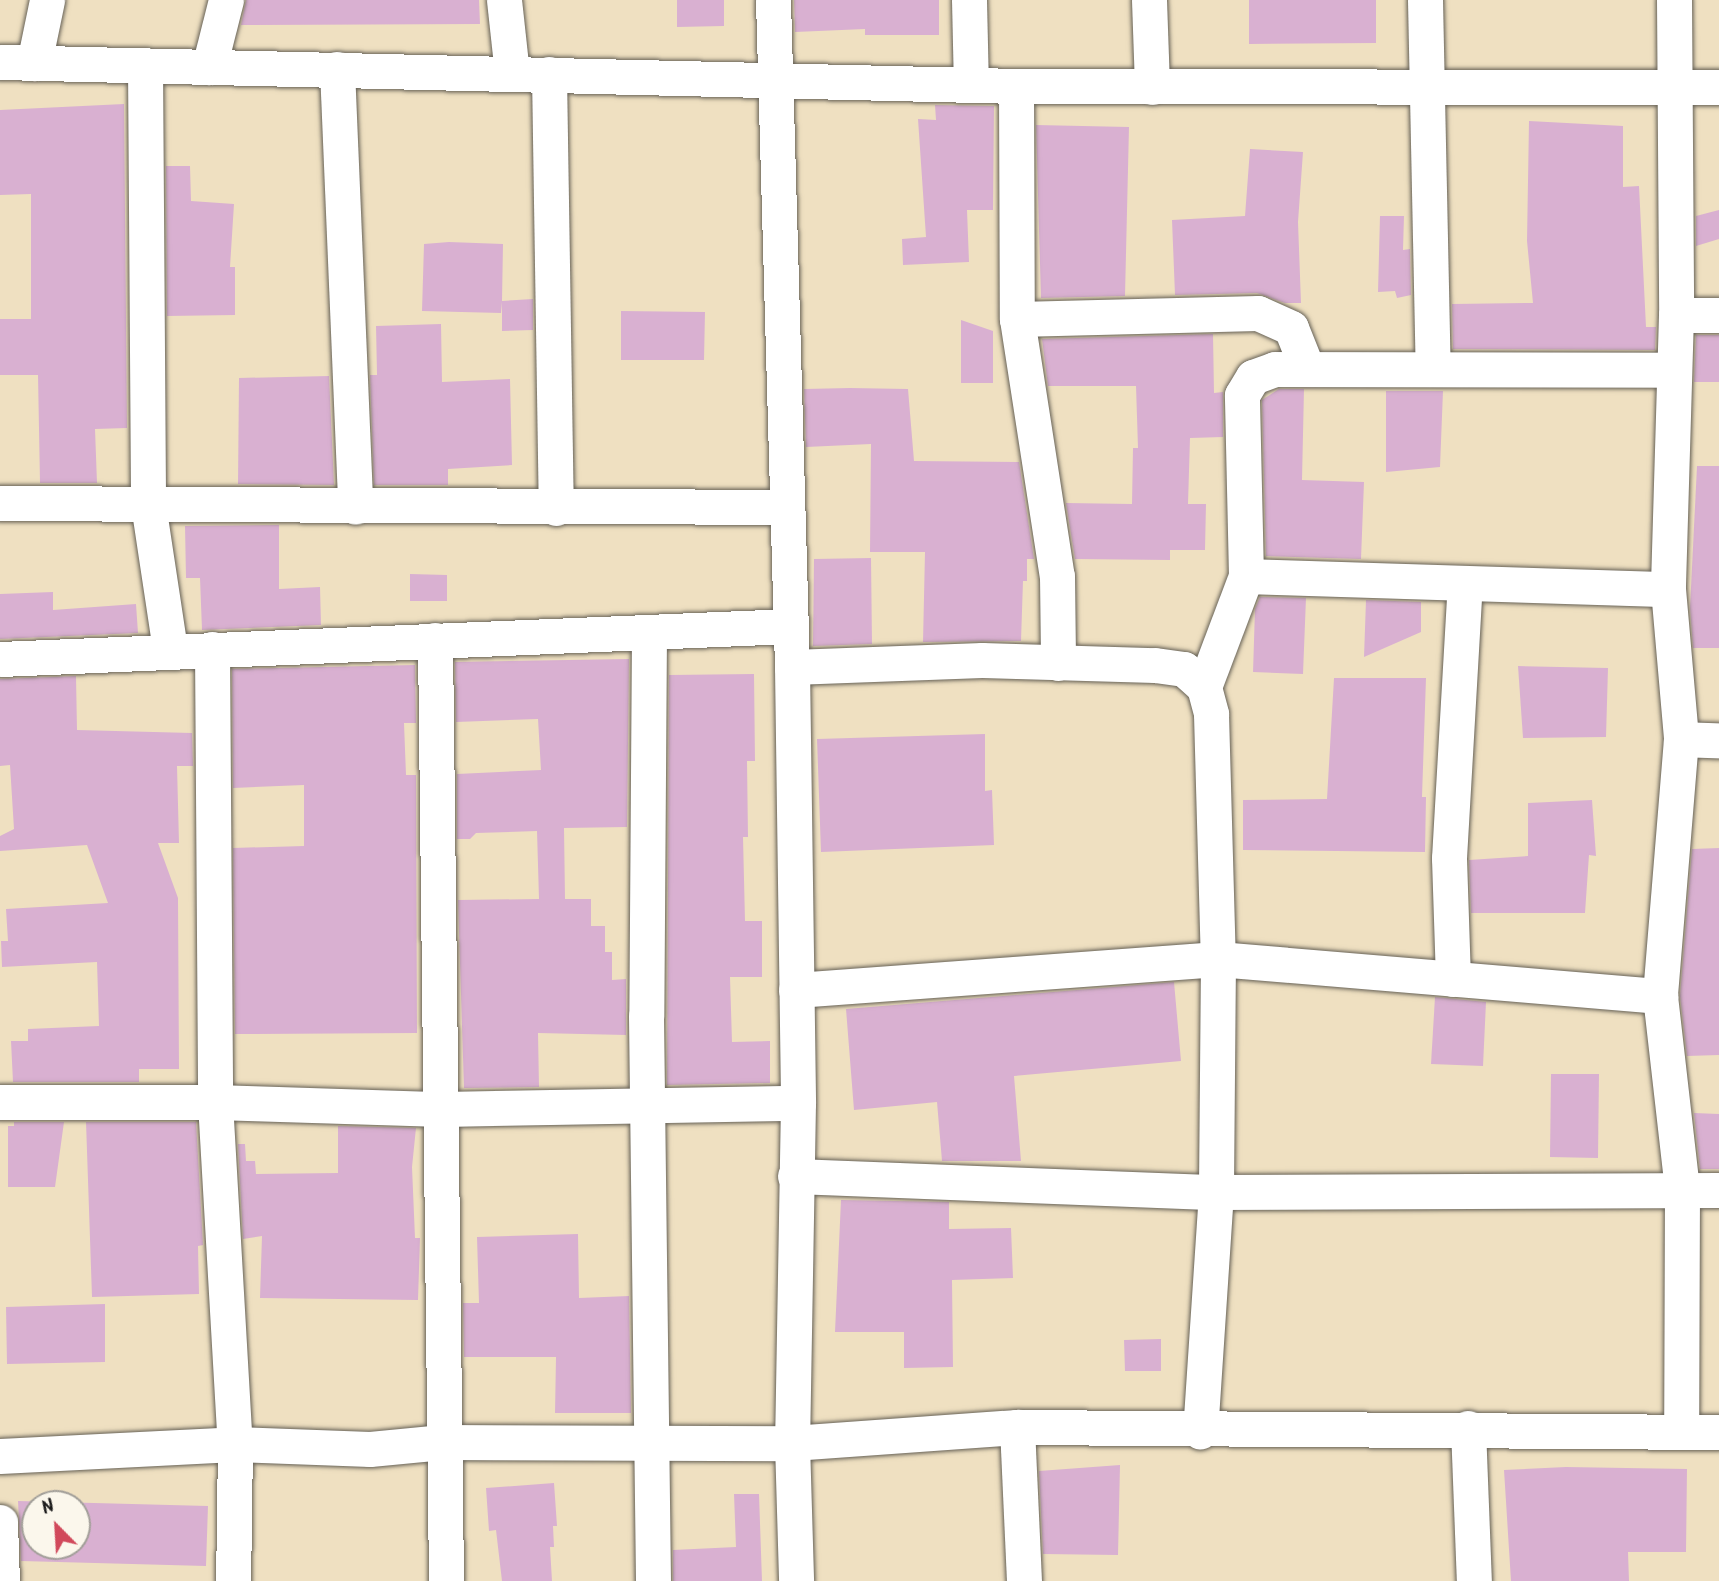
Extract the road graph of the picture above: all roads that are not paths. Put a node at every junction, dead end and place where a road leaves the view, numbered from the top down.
1 (47, 0) edge
2 (226, 0) edge
3 (504, 0) edge
4 (773, 0) edge
5 (969, 0) edge
6 (1149, 0) edge
7 (1426, 0) edge
8 (1674, 0) edge
9 (0, 62) edge
10 (34, 63) junction
11 (145, 65) junction
12 (209, 67) junction
13 (337, 69) junction
14 (512, 74) junction
15 (548, 74) junction
16 (775, 78) junction
17 (971, 85) junction
18 (1016, 86) junction
19 (1152, 87) junction
20 (1671, 87) junction
21 (1719, 87) edge
22 (1428, 89) junction
23 (1676, 315) junction
24 (1719, 315) edge
25 (1017, 318) junction
26 (1307, 368) junction
27 (1433, 368) junction
28 (1674, 370) junction
29 (0, 502) edge
30 (148, 504) junction
31 (355, 507) junction
32 (555, 508) junction
33 (785, 508) junction
34 (1246, 576) junction
35 (1465, 583) junction
36 (1668, 589) junction
37 (790, 626) junction
38 (649, 632) junction
39 (435, 640) junction
40 (212, 649) junction
41 (170, 650) junction
42 (0, 659) edge
43 (1058, 663) junction
44 (792, 667) junction
45 (1203, 687) junction
46 (1681, 740) junction
47 (1719, 740) edge
48 (1218, 959) junction
49 (1454, 979) junction
50 (796, 990) junction
51 (1660, 996) junction
52 (0, 1102) edge
53 (215, 1102) junction
54 (797, 1103) junction
55 (649, 1106) junction
56 (442, 1110) junction
57 (795, 1176) junction
58 (1682, 1189) junction
59 (1719, 1190) edge
60 (1216, 1192) junction
61 (1017, 1427) junction
62 (1468, 1428) junction
63 (1200, 1431) junction
64 (1681, 1431) junction
65 (1719, 1432) edge
66 (443, 1442) junction
67 (792, 1443) junction
68 (235, 1444) junction
69 (650, 1444) junction
70 (0, 1456) edge
71 (0, 1522) edge
72 (2, 1581) edge
73 (233, 1581) edge
74 (446, 1581) edge
75 (653, 1581) edge
76 (796, 1581) edge
77 (1024, 1581) edge
78 (1474, 1581) edge

1 - 10 street
2 - 12 street
3 - 14 street
4 - 16 street
5 - 17 street
6 - 19 street
7 - 22 street
8 - 20 street
9 - 10 street
10 - 11 street
11 - 12 street
11 - 30 street
12 - 13 street
13 - 14 street
13 - 31 street
14 - 15 street
15 - 16 street
15 - 32 street
16 - 17 street
16 - 33 street
17 - 18 street
18 - 19 street
18 - 25 street
19 - 22 street
20 - 21 street
20 - 22 street
20 - 23 street
22 - 27 street
23 - 24 street
23 - 28 street
25 - 26 street
25 - 43 street
26 - 27 street
26 - 34 street
27 - 28 street
28 - 36 street
29 - 30 street
30 - 31 street
30 - 41 street
31 - 32 street
32 - 33 street
33 - 37 street
34 - 35 street
34 - 45 street
35 - 36 street
35 - 49 street
36 - 46 street
37 - 38 street
37 - 44 street
38 - 39 street
38 - 55 street
39 - 40 street
39 - 56 street
40 - 41 street
40 - 53 street
41 - 42 street
43 - 44 street
43 - 45 street
44 - 50 street
45 - 48 street
46 - 47 street
46 - 51 street
48 - 49 street
48 - 50 street
48 - 60 street
49 - 51 street
50 - 54 street
51 - 58 street
52 - 53 street
53 - 56 street
53 - 68 street
54 - 55 street
54 - 57 street
55 - 56 street
55 - 69 street
56 - 66 street
57 - 60 street
57 - 67 street
58 - 59 street
58 - 60 street
58 - 64 street
60 - 63 street
61 - 63 street
61 - 67 street
61 - 77 street
62 - 63 street
62 - 64 street
62 - 78 street
64 - 65 street
66 - 68 street
66 - 69 street
66 - 74 street
67 - 69 street
67 - 76 street
68 - 70 street
68 - 73 street
69 - 75 street
71 - 72 street

